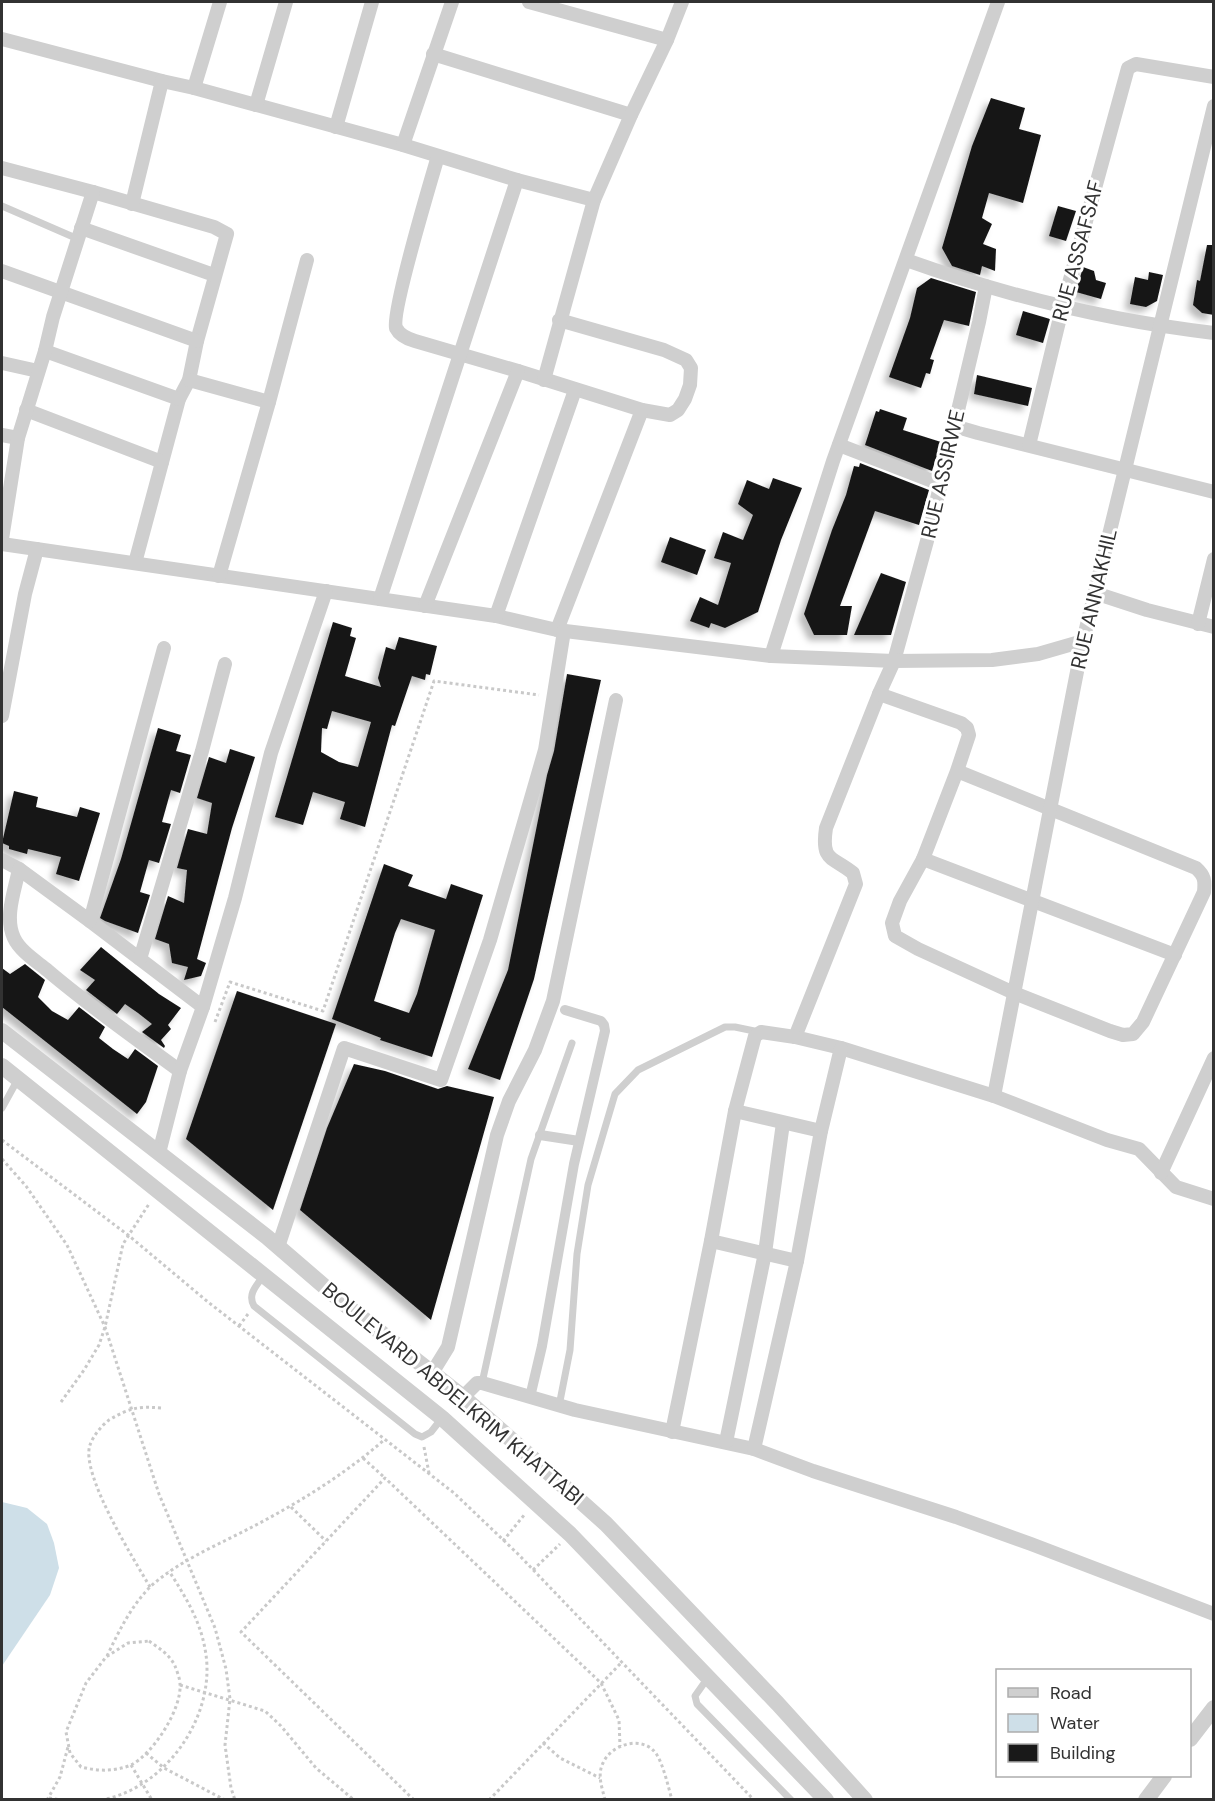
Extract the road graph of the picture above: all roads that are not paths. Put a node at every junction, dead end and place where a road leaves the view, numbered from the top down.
1 (220, 2) edge
2 (286, 2) edge
3 (372, 2) edge
4 (452, 2) edge
5 (529, 2) edge
6 (682, 2) edge
7 (998, 2) edge
8 (2, 39) edge
9 (668, 40) junction
10 (433, 54) junction
11 (1214, 77) edge
12 (162, 81) junction
13 (194, 88) junction
14 (256, 105) junction
15 (1214, 106) edge
16 (631, 115) junction
17 (1212, 122) edge
18 (336, 128) junction
19 (403, 145) junction
20 (438, 156) junction
21 (2, 168) edge
22 (517, 180) junction
23 (93, 192) junction
24 (594, 200) junction
25 (132, 204) junction
26 (2, 206) edge
27 (80, 233) junction
28 (307, 260) dead end
29 (906, 260) junction
30 (2, 271) edge
31 (214, 275) junction
32 (986, 285) junction
33 (62, 292) junction
34 (1063, 305) junction
35 (559, 320) junction
36 (1160, 325) junction
37 (1214, 333) edge
38 (196, 341) junction
39 (45, 351) junction
40 (459, 354) junction
41 (2, 363) edge
42 (38, 371) junction
43 (518, 371) junction
44 (189, 380) junction
45 (544, 380) junction
46 (576, 390) junction
47 (179, 399) junction
48 (269, 402) junction
49 (26, 410) junction
50 (642, 410) junction
51 (954, 426) junction
52 (2, 435) edge
53 (18, 438) junction
54 (839, 445) junction
55 (1029, 445) junction
56 (162, 462) junction
57 (1125, 470) junction
58 (940, 484) junction
59 (1214, 492) edge
60 (2, 539) edge
61 (2, 544) edge
62 (38, 549) junction
63 (1214, 560) edge
64 (135, 563) junction
65 (219, 576) junction
66 (326, 591) junction
67 (1095, 593) junction
68 (380, 599) junction
69 (425, 606) junction
70 (496, 616) junction
71 (1198, 624) junction
72 (1214, 627) edge
73 (560, 630) junction
74 (1083, 641) junction
75 (164, 648) dead end
76 (771, 656) junction
77 (894, 662) junction
78 (225, 664) dead end
79 (879, 694) junction
80 (616, 700) dead end
81 (2, 717) edge
82 (957, 771) junction
83 (1050, 809) junction
84 (923, 859) junction
85 (2, 860) edge
86 (19, 869) junction
87 (1032, 902) junction
88 (90, 921) junction
89 (1175, 955) junction
90 (140, 959) junction
91 (1014, 993) junction
92 (202, 1006) junction
93 (565, 1010) dead end
94 (2, 1031) edge
95 (761, 1032) junction
96 (795, 1037) junction
97 (572, 1043) dead end
98 (841, 1048) junction
99 (1214, 1058) edge
100 (2, 1066) edge
101 (180, 1071) junction
102 (18, 1079) junction
103 (1209, 1080) edge
104 (35, 1091) junction
105 (994, 1096) junction
106 (95, 1103) junction
107 (2, 1108) edge
108 (735, 1111) junction
109 (783, 1123) junction
110 (821, 1131) junction
111 (540, 1135) junction
112 (579, 1141) junction
113 (159, 1153) junction
114 (1161, 1173) junction
115 (1214, 1199) edge
116 (711, 1241) junction
117 (278, 1247) junction
118 (765, 1253) junction
119 (797, 1261) junction
120 (264, 1275) junction
121 (432, 1373) junction
122 (482, 1383) junction
123 (463, 1397) junction
124 (530, 1397) junction
125 (559, 1406) junction
126 (442, 1418) junction
127 (672, 1432) junction
128 (726, 1442) junction
129 (754, 1449) junction
130 (1214, 1614) edge
131 (709, 1677) junction
132 (1214, 1708) edge
133 (1191, 1737) edge
134 (1163, 1777) edge
135 (858, 1797) edge
136 (791, 1800) edge
137 (826, 1800) edge
138 (1146, 1800) edge

1 - 13 street
2 - 14 street
3 - 18 street
4 - 10 street
5 - 9 street
6 - 9 street
7 - 29 street
8 - 12 street
9 - 16 street
10 - 16 street
10 - 19 street
11 - 34 street, RUE ASSAFSAF
12 - 13 street
12 - 25 street
13 - 14 street
14 - 18 street
15 - 17 street, RUE ANNAKHIL
16 - 24 street
17 - 36 street, RUE ANNAKHIL
18 - 19 street
19 - 20 street
20 - 22 street
20 - 40 street
21 - 23 street
22 - 24 street
22 - 40 street
23 - 25 street
23 - 27 street
24 - 35 street
25 - 31 street
26 - 27 lane
27 - 31 street
27 - 33 street
28 - 48 street
29 - 32 street
29 - 54 street
30 - 33 street
31 - 38 street
32 - 34 street
32 - 51 street, RUE ASSIRWE
33 - 38 street
33 - 39 street
34 - 36 street
34 - 55 street, RUE ASSAFSAF
35 - 45 street
35 - 50 street
36 - 37 street
36 - 57 street, RUE ANNAKHIL
38 - 44 street
39 - 42 street
39 - 47 street
40 - 43 street
40 - 68 street
41 - 42 street
42 - 49 street
43 - 45 street
43 - 69 street
44 - 47 street
44 - 48 street
45 - 46 street
46 - 50 street
46 - 70 street
47 - 56 street
48 - 65 street
49 - 53 street
49 - 56 street
50 - 73 street
51 - 55 street
51 - 58 street, RUE ASSIRWE
52 - 53 street
53 - 60 street
54 - 58 street
54 - 76 street
55 - 57 street
56 - 64 street
57 - 59 street
57 - 67 street, RUE ANNAKHIL
58 - 77 street, RUE ASSIRWE
61 - 62 street
62 - 64 street
62 - 81 street
63 - 71 street
64 - 65 street
65 - 66 street
66 - 68 street
66 - 92 street
67 - 71 street
67 - 74 street, RUE ANNAKHIL
68 - 69 street
69 - 70 street
70 - 73 street
71 - 72 street
73 - 76 street
73 - 117 street
74 - 77 street
74 - 83 street, RUE ANNAKHIL
75 - 88 street
76 - 77 street
77 - 79 street, RUE ASSIRWE
78 - 90 street
79 - 82 street
79 - 96 street, RUE ASSIRWE
80 - 121 street
82 - 83 street
82 - 84 street
83 - 87 street, RUE ANNAKHIL
83 - 89 street
84 - 87 street
84 - 91 street
85 - 86 street
86 - 88 street
86 - 101 street
87 - 89 street
87 - 91 street, RUE ANNAKHIL
88 - 90 street
89 - 91 street
90 - 92 street
91 - 105 street, RUE ANNAKHIL
92 - 101 street
93 - 112 street
94 - 106 street, BOULEVARD ABDELKRIM KHATTABI
95 - 96 street
95 - 108 street
95 - 125 lane
96 - 98 street
97 - 111 lane
98 - 105 street
98 - 110 street
99 - 103 street
100 - 102 street, BOULEVARD ABDELKRIM KHATTABI
101 - 113 street
102 - 104 street, BOULEVARD ABDELKRIM KHATTABI
102 - 107 lane
103 - 114 street
104 - 106 street
104 - 120 street, BOULEVARD ABDELKRIM KHATTABI
105 - 114 street
106 - 113 street, BOULEVARD ABDELKRIM KHATTABI
108 - 109 street
108 - 116 street
109 - 110 street
109 - 118 street
110 - 119 street
111 - 112 street
111 - 122 lane
112 - 124 street
113 - 117 street, BOULEVARD ABDELKRIM KHATTABI
114 - 115 street
116 - 118 street
116 - 127 street
117 - 121 street, BOULEVARD ABDELKRIM KHATTABI
118 - 119 street
118 - 128 street
119 - 129 street
120 - 126 street, BOULEVARD ABDELKRIM KHATTABI
120 - 126 lane
121 - 123 street, BOULEVARD ABDELKRIM KHATTABI
122 - 123 street
122 - 124 street
123 - 135 street, BOULEVARD ABDELKRIM KHATTABI
124 - 125 street
125 - 127 street
126 - 131 street, BOULEVARD ABDELKRIM KHATTABI
127 - 128 street
128 - 129 street
129 - 130 street
131 - 136 lane
131 - 137 street, BOULEVARD ABDELKRIM KHATTABI
132 - 133 street
134 - 138 street

